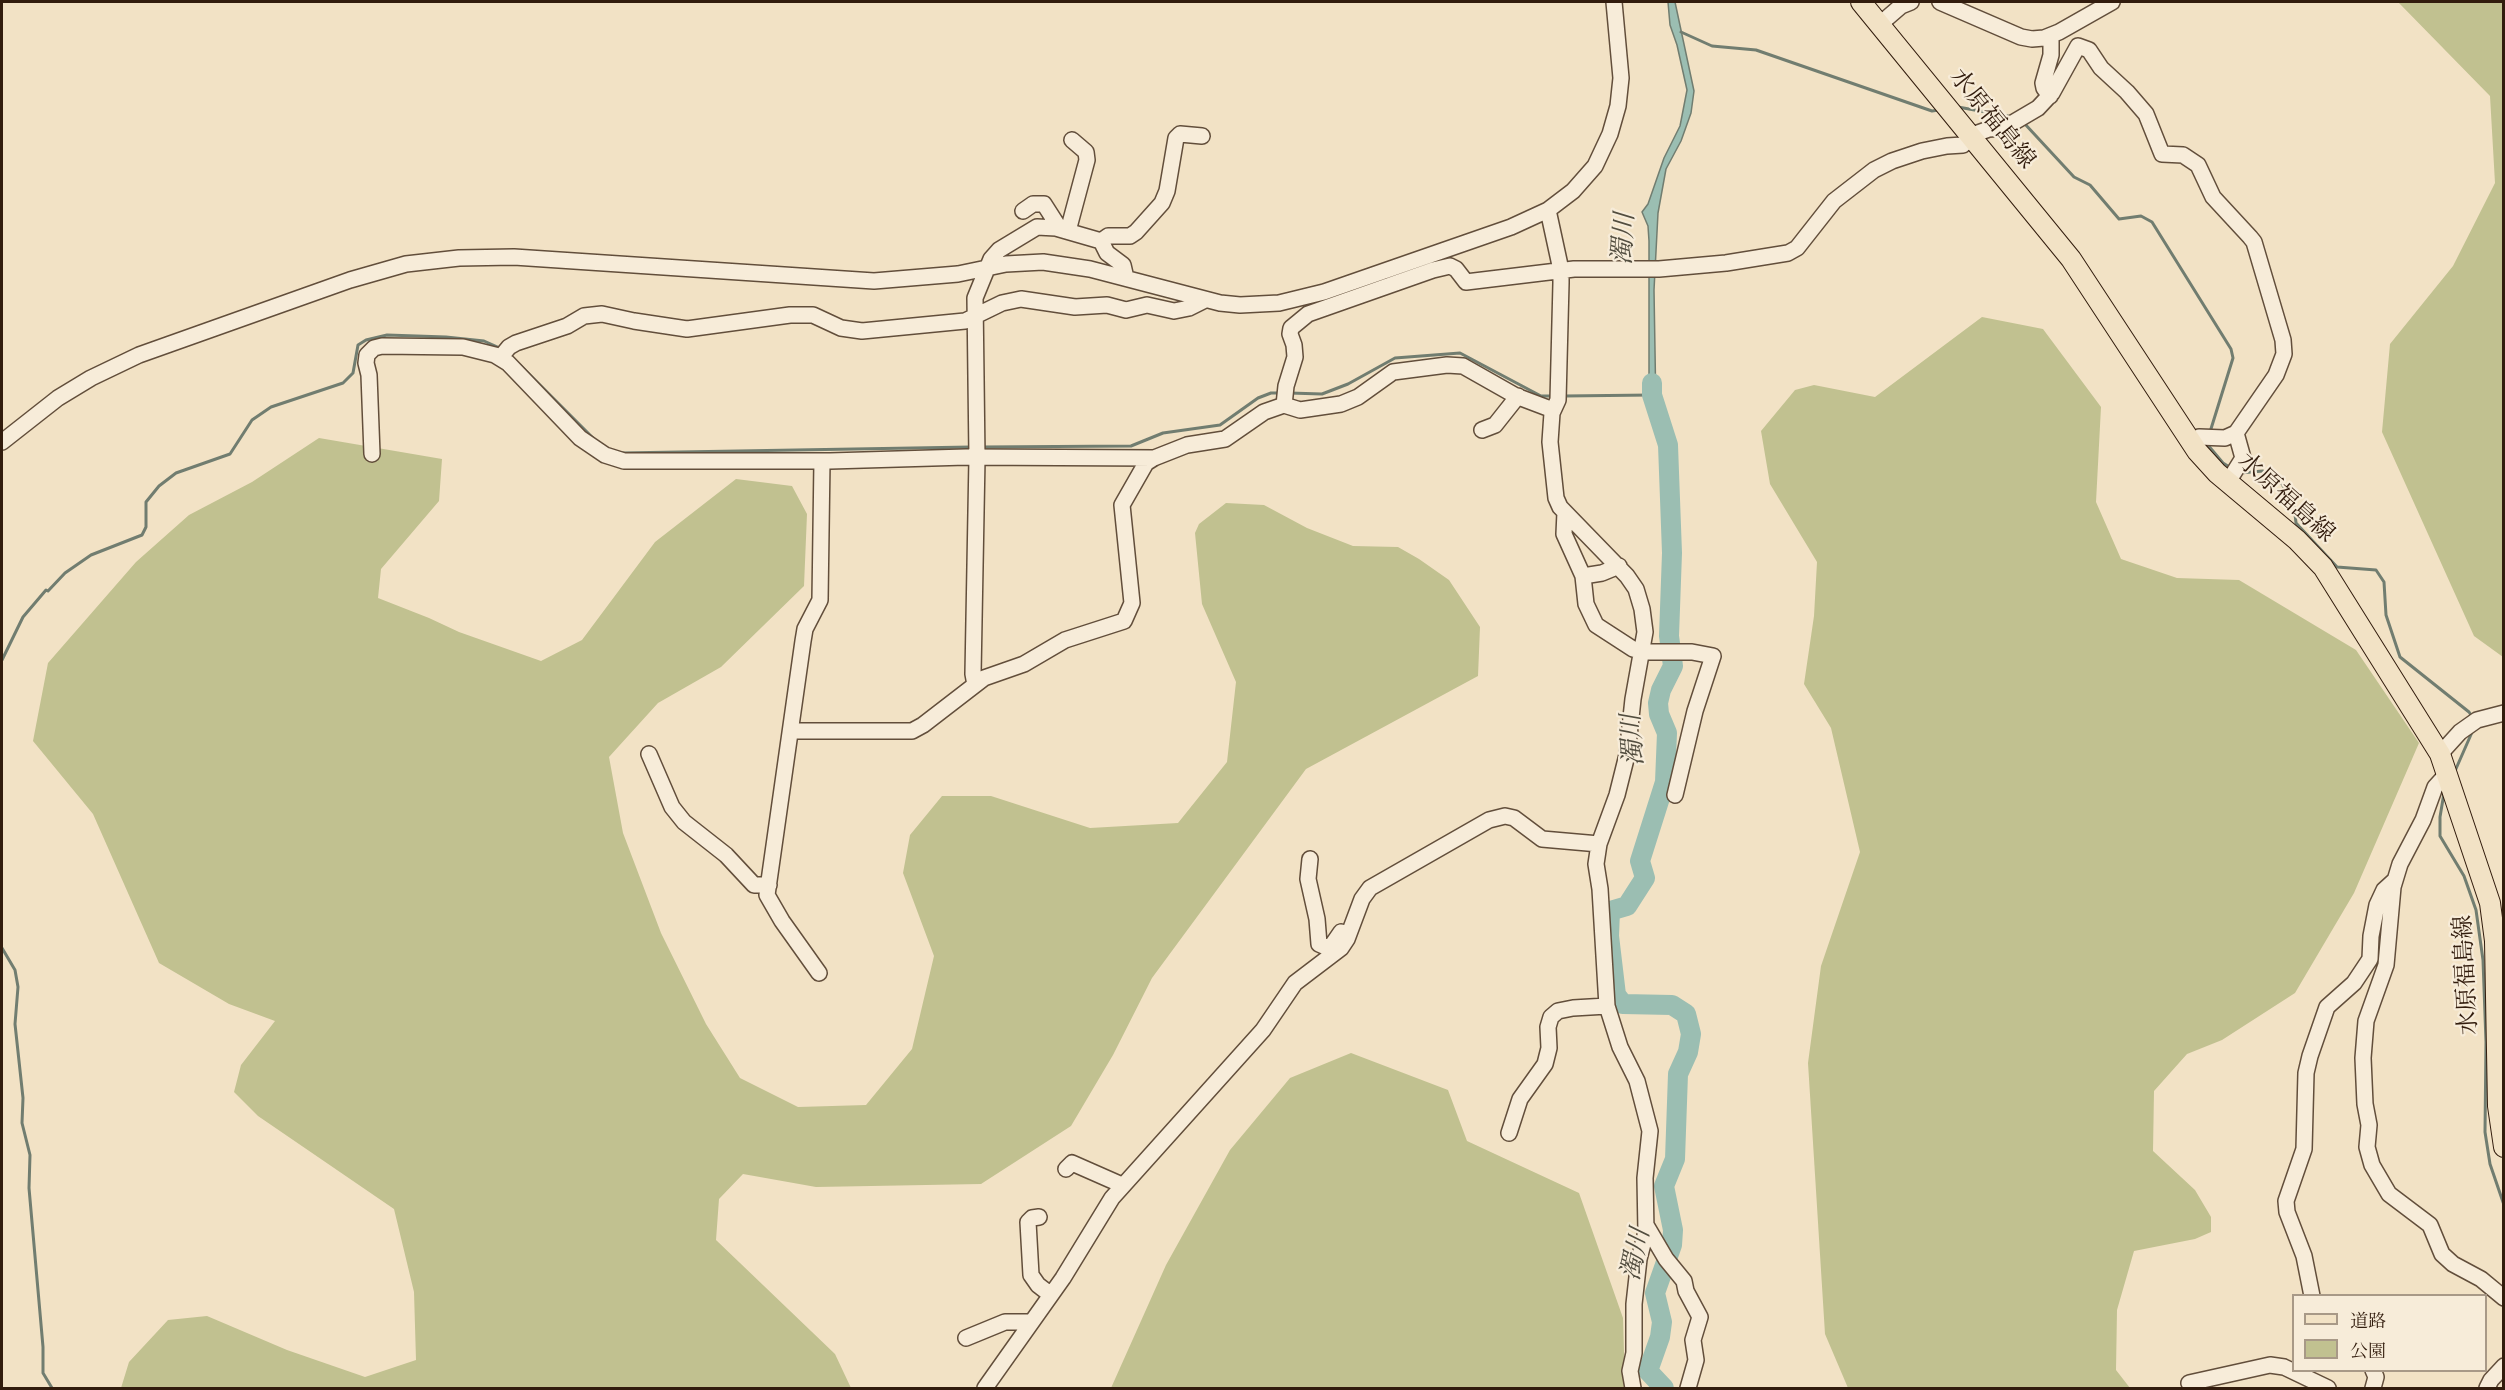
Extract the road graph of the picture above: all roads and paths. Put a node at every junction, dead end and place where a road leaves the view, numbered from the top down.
1 (1614, 2) edge
2 (1862, 2) edge
3 (1911, 2) edge
4 (1940, 2) edge
5 (2112, 2) edge
6 (1880, 25) junction
7 (2051, 36) junction
8 (2050, 96) junction
9 (1972, 135) junction
10 (1202, 136) dead end
11 (1072, 140) dead end
12 (1548, 210) junction
13 (1023, 211) dead end
14 (1064, 230) junction
15 (1101, 241) junction
16 (989, 268) junction
17 (1561, 270) junction
18 (1126, 278) junction
19 (1205, 300) junction
20 (1272, 303) junction
21 (975, 317) junction
22 (1294, 325) junction
23 (504, 353) junction
24 (1285, 396) junction
25 (1518, 396) junction
26 (1556, 400) junction
27 (1482, 430) dead end
28 (2236, 433) junction
29 (2, 442) edge
30 (2191, 442) junction
31 (977, 450) junction
32 (372, 454) dead end
33 (1154, 458) junction
34 (822, 461) junction
35 (2228, 482) junction
36 (1565, 512) junction
37 (1619, 566) junction
38 (1583, 576) junction
39 (1642, 652) junction
40 (975, 685) junction
41 (2504, 713) edge
42 (791, 730) junction
43 (649, 754) dead end
44 (2440, 754) junction
45 (2445, 776) junction
46 (1675, 795) dead end
47 (1599, 844) junction
48 (1310, 859) dead end
49 (2395, 880) junction
50 (769, 885) junction
51 (1357, 911) junction
52 (819, 973) dead end
53 (1607, 1006) junction
54 (1509, 1133) dead end
55 (2504, 1147) edge
56 (1066, 1169) dead end
57 (1122, 1185) junction
58 (1039, 1217) dead end
59 (1646, 1225) junction
60 (2312, 1294) edge
61 (1051, 1295) junction
62 (2504, 1298) edge
63 (1030, 1322) junction
64 (966, 1338) dead end
65 (2504, 1366) edge
66 (2292, 1371) edge
67 (2294, 1372) edge
68 (2374, 1372) edge
69 (2189, 1383) dead end
70 (985, 1389) edge
71 (1633, 1389) edge
72 (1688, 1389) edge
73 (2328, 1389) edge
74 (2373, 1389) edge
75 (2487, 1389) edge

1 - 12 street
2 - 6 main road, 水原福島線
3 - 6 street
4 - 7 street
5 - 7 street
6 - 9 main road, 水原福島線
7 - 8 street
8 - 9 street
8 - 28 street
9 - 17 street
9 - 30 main road, 水原福島線
10 - 15 street
11 - 14 street
12 - 17 street
12 - 20 street
13 - 14 street
14 - 15 street
14 - 16 street
15 - 18 street
16 - 18 street
16 - 21 street
16 - 29 street
17 - 22 street
17 - 26 street
18 - 19 street
19 - 20 street
19 - 21 street
20 - 22 street
21 - 23 street
21 - 31 street
22 - 24 street
23 - 32 street
23 - 34 street
24 - 25 street
24 - 33 street
25 - 26 street
25 - 27 street
26 - 36 street
28 - 30 street
28 - 35 street
30 - 35 main road, 水原福島線
31 - 33 street
31 - 34 street
31 - 40 street
33 - 40 street
34 - 42 street
35 - 44 main road, 水原福島線
36 - 37 street
36 - 38 street
37 - 38 street
37 - 39 street
38 - 39 street
39 - 46 street
39 - 47 street
40 - 42 street
41 - 44 street
42 - 50 street
43 - 50 street
44 - 45 main road, 水原福島線
45 - 49 street
45 - 55 main road, 水原福島線
47 - 51 street
47 - 53 street
48 - 51 street
49 - 60 street
49 - 62 street
50 - 52 street
51 - 57 street
53 - 54 street
53 - 59 street
56 - 57 street
57 - 61 street
58 - 61 street
59 - 71 street
59 - 72 street
61 - 63 street
63 - 64 street
63 - 70 street
65 - 75 street
66 - 69 street
67 - 73 street
68 - 74 street

